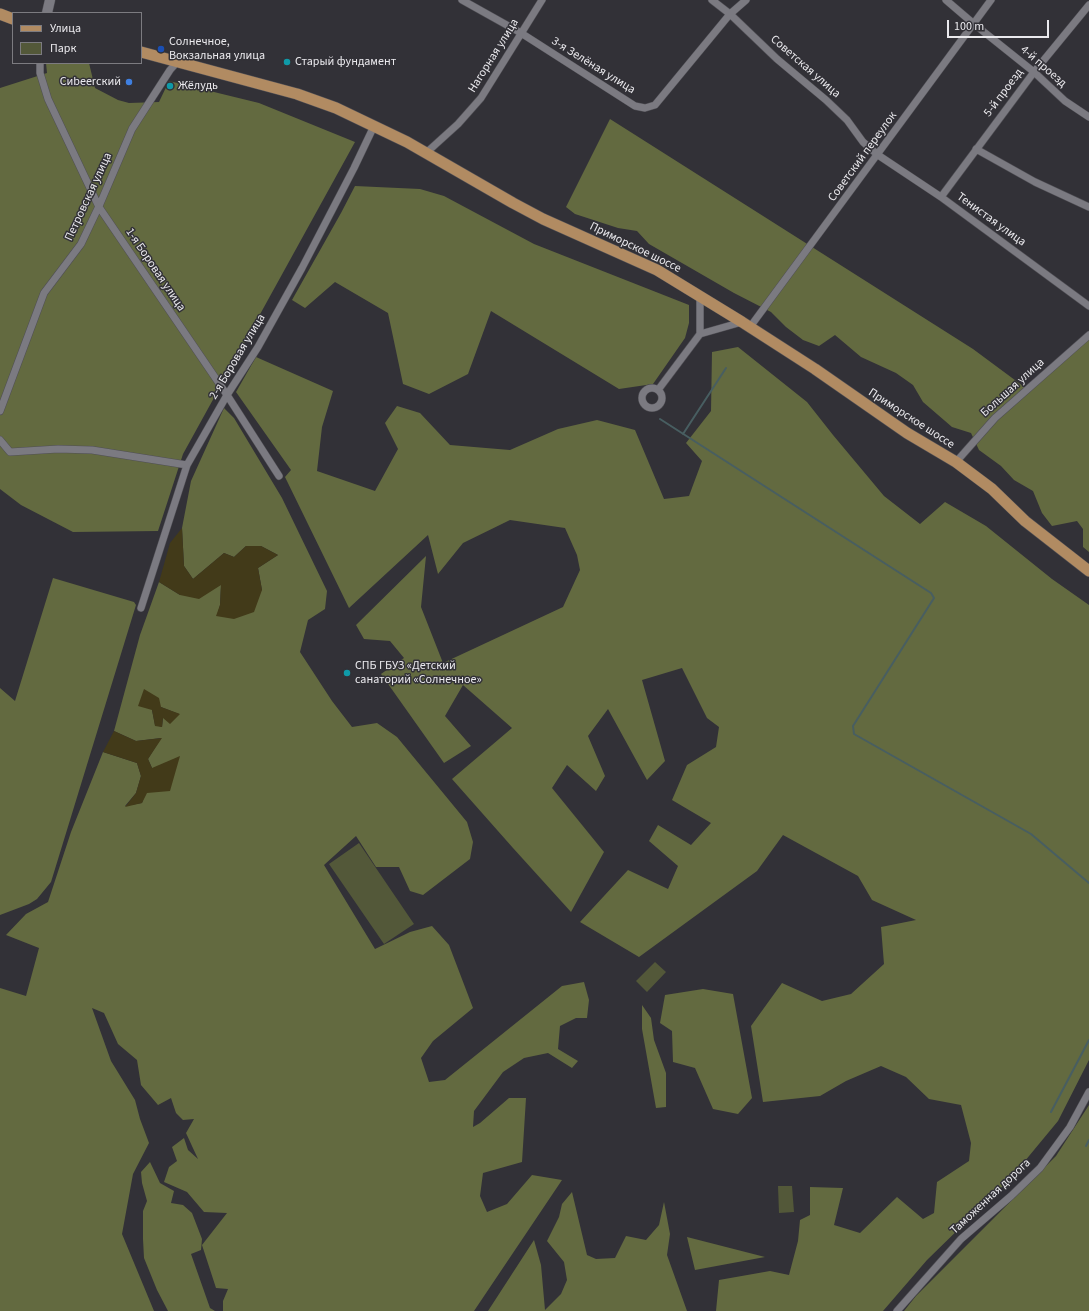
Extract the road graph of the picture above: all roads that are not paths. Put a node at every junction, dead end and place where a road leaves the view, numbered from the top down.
1 (50, 0) edge
2 (462, 0) edge
3 (542, 0) edge
4 (712, 0) edge
5 (746, 0) edge
6 (946, 0) edge
7 (991, 0) edge
8 (1089, 5) edge
9 (47, 12) edge
10 (0, 14) edge
11 (730, 14) junction
12 (12, 19) edge
13 (974, 24) junction
14 (521, 34) junction
15 (142, 52) edge
16 (178, 61) junction
17 (40, 64) edge
18 (1034, 72) junction
19 (1089, 117) edge
20 (374, 126) junction
21 (976, 149) junction
22 (426, 153) junction
23 (878, 155) junction
24 (941, 197) junction
25 (99, 206) junction
26 (1089, 207) edge
27 (700, 296) junction
28 (1089, 306) edge
29 (746, 324) junction
30 (700, 334) junction
31 (1089, 335) edge
32 (658, 390) dead end
33 (227, 395) junction
34 (0, 411) edge
35 (0, 440) edge
36 (956, 462) junction
37 (187, 465) junction
38 (279, 476) dead end
39 (1089, 571) edge
40 (142, 608) dead end
41 (1089, 1092) edge
42 (897, 1311) edge

1 - 9 street
2 - 14 street, 3-я Зелёная улица
3 - 14 street, Нагорная улица
4 - 11 street, Советская улица
5 - 11 street, 3-я Зелёная улица
6 - 13 street, 4-й проезд
7 - 13 street, Советский переулок
8 - 18 street, 5-й проезд
10 - 12 main road
11 - 14 street, 3-я Зелёная улица
11 - 23 street, Советская улица
13 - 18 street, 4-й проезд
13 - 23 street, Советский переулок
14 - 22 street, Нагорная улица
15 - 16 main road, Приморское шоссе
16 - 20 main road, Приморское шоссе
16 - 25 street, Петровская улица
17 - 25 street, 1-я Боровая улица
18 - 19 street, 4-й проезд
18 - 21 street, 5-й проезд
20 - 22 main road, Приморское шоссе
20 - 33 street, 2-я Боровая улица
21 - 24 street, 5-й проезд
21 - 26 street
22 - 27 main road, Приморское шоссе
23 - 24 street, Тенистая улица
23 - 29 street, Советский переулок
24 - 28 street, Тенистая улица
25 - 33 street, 1-я Боровая улица
25 - 34 street, Петровская улица
27 - 29 main road, Приморское шоссе
27 - 30 street
29 - 30 street
29 - 36 main road, Приморское шоссе
30 - 32 street
31 - 36 street, Большая улица
33 - 37 street, 2-я Боровая улица
33 - 38 street, 1-я Боровая улица
35 - 37 street
36 - 39 main road, Приморское шоссе
37 - 40 street, 2-я Боровая улица
41 - 42 street, Таможенная дорога

